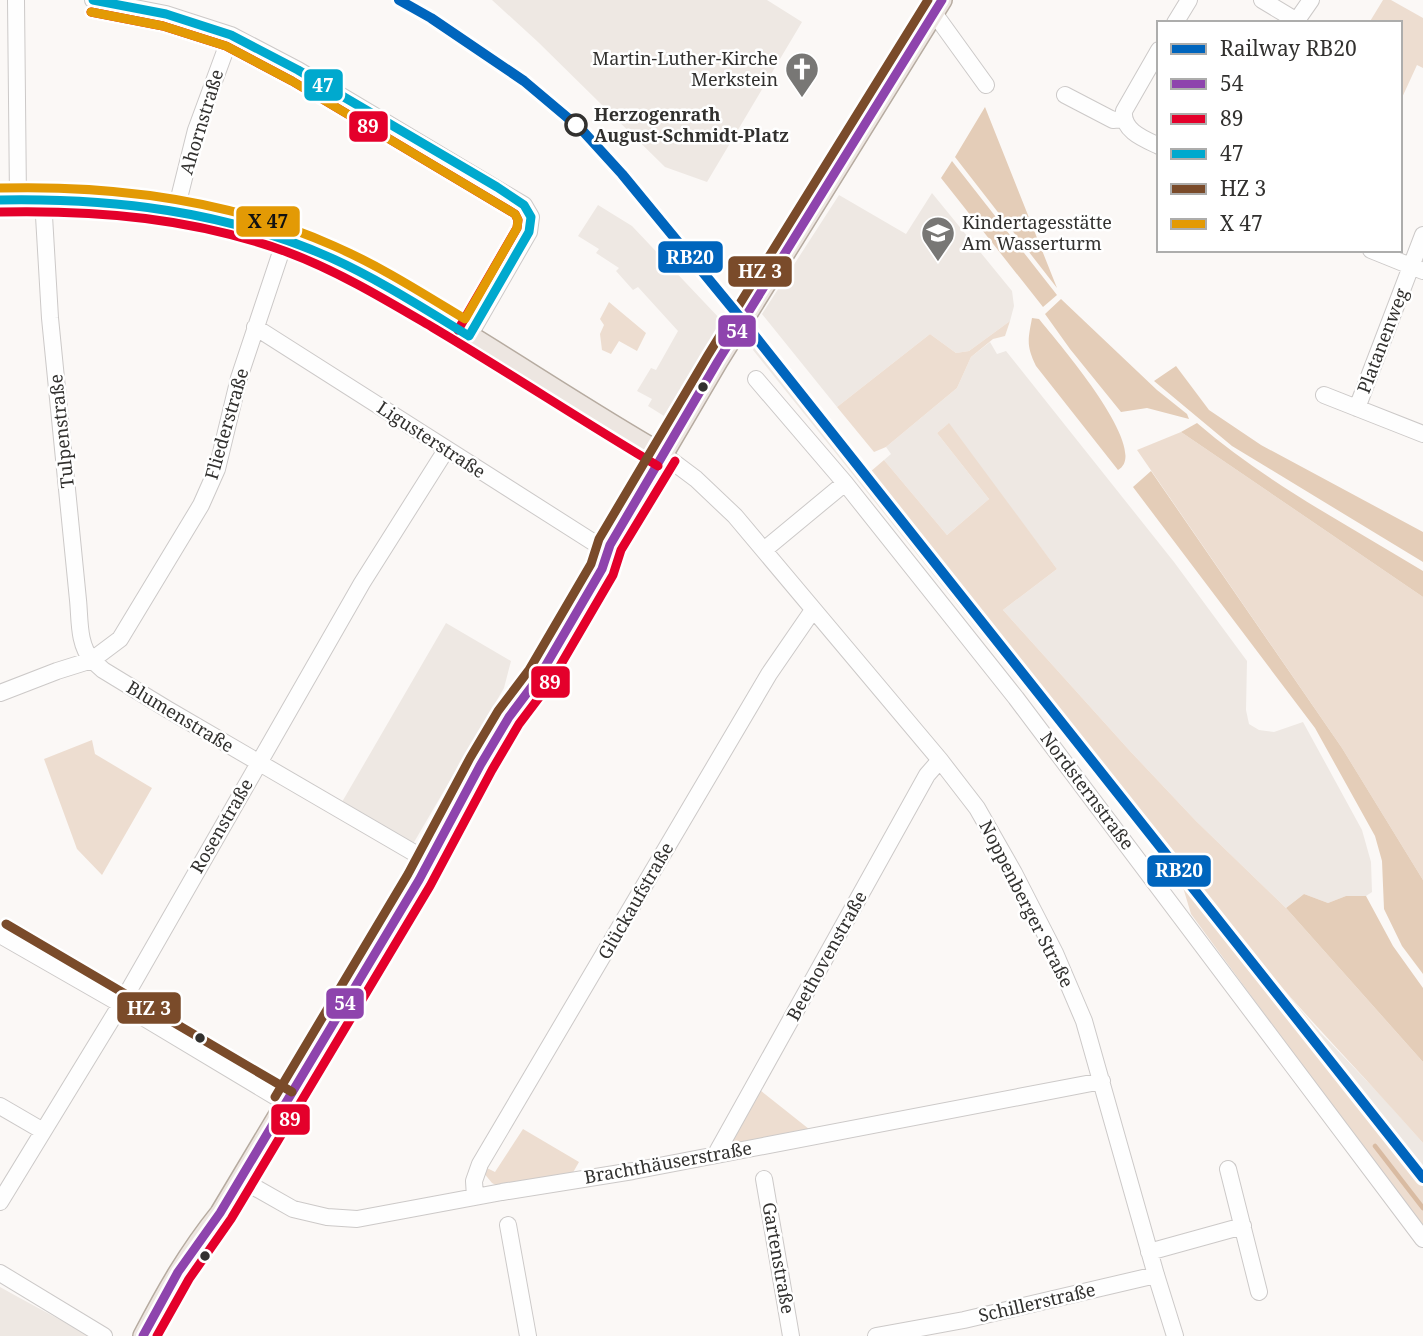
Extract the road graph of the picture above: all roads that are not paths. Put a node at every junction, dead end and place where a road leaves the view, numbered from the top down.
1 (16, 0) edge
2 (93, 0) edge
3 (1189, 0) edge
4 (1262, 0) edge
5 (1311, 0) edge
6 (938, 6) edge
7 (1176, 21) edge
8 (1294, 21) edge
9 (1297, 21) edge
10 (231, 34) junction
11 (1157, 53) edge
12 (986, 85) dead end
13 (1065, 94) dead end
14 (1123, 119) junction
15 (1157, 145) edge
16 (43, 198) junction
17 (9, 199) edge
18 (176, 210) junction
19 (1423, 235) edge
20 (285, 240) junction
21 (1376, 252) edge
22 (1417, 269) edge
23 (255, 327) junction
24 (469, 336) junction
25 (756, 379) dead end
26 (1324, 396) dead end
27 (1357, 408) junction
28 (1423, 434) edge
29 (446, 450) junction
30 (664, 455) junction
31 (845, 483) junction
32 (764, 550) junction
33 (607, 551) junction
34 (813, 610) junction
35 (92, 660) junction
36 (0, 694) edge
37 (940, 760) junction
38 (258, 764) junction
39 (428, 861) junction
40 (0, 935) edge
41 (121, 1004) junction
42 (1102, 1081) junction
43 (286, 1103) junction
44 (0, 1106) edge
45 (43, 1131) junction
46 (716, 1154) junction
47 (1228, 1169) dead end
48 (240, 1179) junction
49 (764, 1179) dead end
50 (475, 1197) junction
51 (0, 1202) edge
52 (508, 1225) dead end
53 (1243, 1226) junction
54 (1423, 1239) edge
55 (1149, 1252) junction
56 (0, 1273) edge
57 (1156, 1275) junction
58 (1259, 1292) dead end
59 (964, 1320) junction
60 (104, 1336) edge
61 (143, 1336) edge
62 (528, 1336) edge
63 (791, 1336) edge
64 (876, 1336) edge
65 (969, 1336) edge
66 (1175, 1336) edge

1 - 17 street
2 - 10 street
3 - 7 street
4 - 8 street
5 - 9 street
6 - 12 street
6 - 30 main road
10 - 18 street, Ahornstraße
10 - 24 street
11 - 14 street
13 - 14 street
14 - 15 street
16 - 17 main road
16 - 18 main road
16 - 35 street, Tulpenstraße
18 - 20 main road
19 - 22 street, Platanenweg
20 - 23 street, Fliederstraße
20 - 24 main road
21 - 22 street
22 - 27 street, Platanenweg
23 - 29 street, Ligusterstraße
23 - 35 street, Fliederstraße
24 - 30 main road
25 - 31 street, Nordsternstraße
26 - 27 street
27 - 28 street
29 - 33 street, Ligusterstraße
29 - 38 street, Rosenstraße
30 - 32 street, Noppenberger Straße
30 - 33 main road
31 - 32 street
31 - 54 street, Nordsternstraße
32 - 34 street, Noppenberger Straße
33 - 39 main road
34 - 37 street, Noppenberger Straße
34 - 50 street, Glückaufstraße
35 - 36 street
35 - 38 street, Blumenstraße
37 - 42 street, Noppenberger Straße
37 - 46 street, Beethovenstraße
38 - 39 street, Blumenstraße
38 - 41 street, Rosenstraße
39 - 43 main road
40 - 41 street
41 - 43 street
41 - 45 street, Rosenstraße
42 - 46 street, Brachthäuserstraße
42 - 55 street, Noppenberger Straße
43 - 48 main road
44 - 45 street
45 - 51 street, Rosenstraße
46 - 50 street, Brachthäuserstraße
47 - 53 street
48 - 50 street, Brachthäuserstraße
48 - 61 main road
49 - 63 street, Gartenstraße
52 - 62 street
53 - 55 street
53 - 58 street
55 - 57 street, Noppenberger Straße
56 - 60 street
57 - 59 street, Schillerstraße
57 - 66 street, Noppenberger Straße
59 - 64 street, Schillerstraße
59 - 65 street

